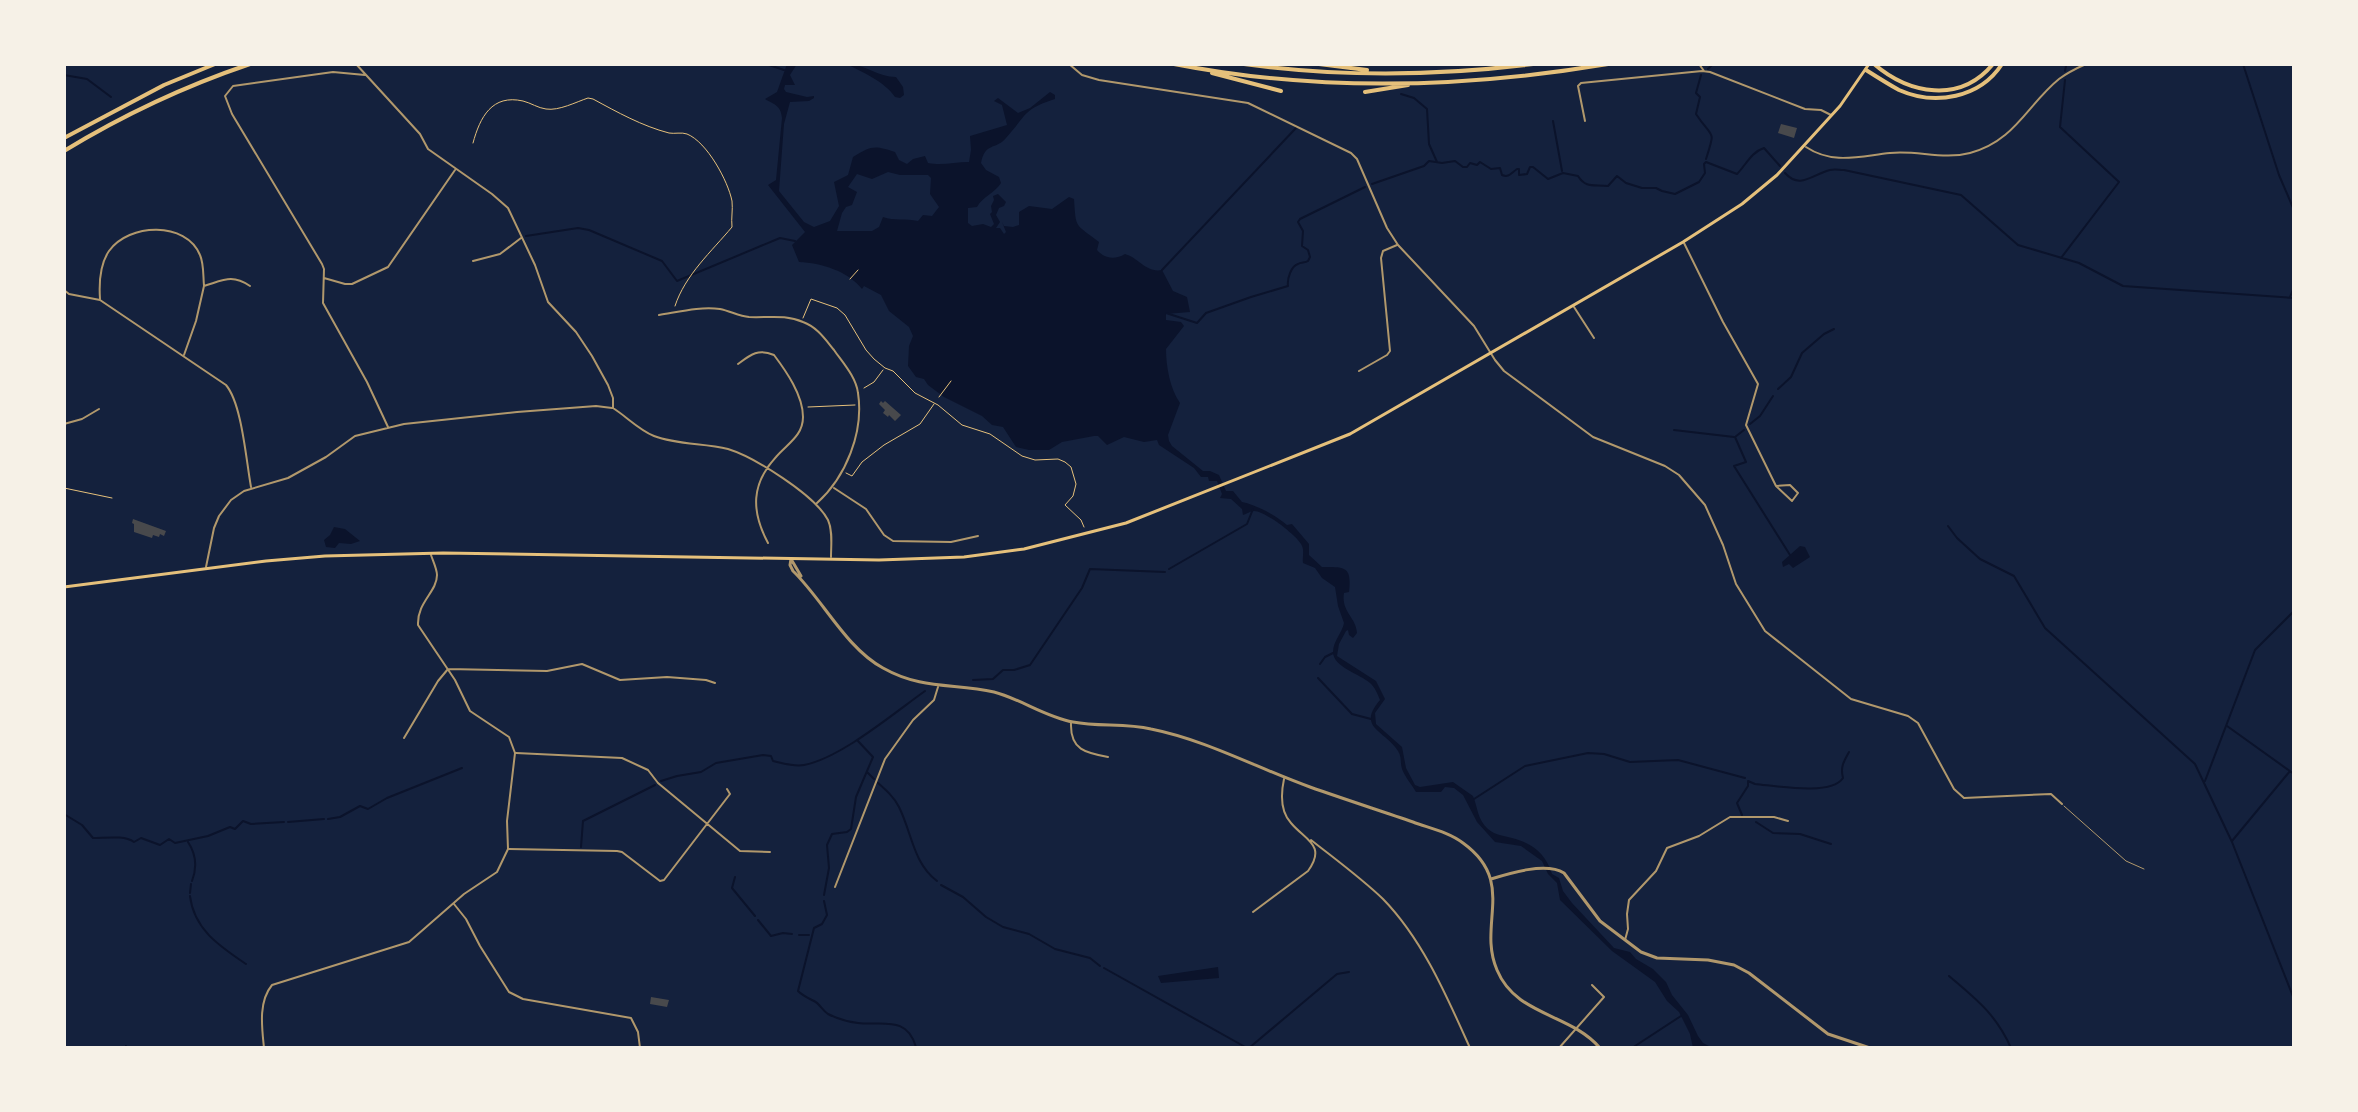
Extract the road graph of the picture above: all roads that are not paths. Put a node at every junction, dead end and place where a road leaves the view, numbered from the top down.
1 (215, 64) edge
2 (250, 64) edge
3 (356, 64) edge
4 (1069, 64) edge
5 (1174, 64) edge
6 (1244, 64) edge
7 (1319, 64) edge
8 (1533, 64) edge
9 (1608, 64) edge
10 (1699, 64) edge
11 (1872, 64) edge
12 (1993, 64) edge
13 (2002, 64) edge
14 (2086, 64) edge
15 (1194, 68) junction
16 (1866, 70) junction
17 (1704, 72) junction
18 (1386, 73) junction
19 (365, 75) junction
20 (1426, 83) junction
21 (1281, 91) dead end
22 (1365, 92) dead end
23 (1832, 116) junction
24 (1585, 121) dead end
25 (64, 138) edge
26 (1805, 146) junction
27 (64, 151) edge
28 (455, 170) junction
29 (522, 237) junction
30 (1683, 242) junction
31 (1398, 245) junction
32 (473, 261) dead end
33 (323, 277) junction
34 (204, 286) junction
35 (250, 286) dead end
36 (64, 290) edge
37 (100, 300) junction
38 (1573, 306) junction
39 (659, 315) dead end
40 (1594, 338) dead end
41 (1491, 354) junction
42 (184, 356) junction
43 (738, 364) dead end
44 (1359, 371) dead end
45 (613, 408) junction
46 (99, 409) dead end
47 (64, 424) edge
48 (388, 427) junction
49 (767, 470) junction
50 (1776, 486) junction
51 (252, 488) junction
52 (833, 488) junction
53 (816, 503) junction
54 (978, 536) dead end
55 (768, 543) dead end
56 (430, 554) junction
57 (791, 559) junction
58 (831, 559) junction
59 (205, 569) junction
60 (64, 587) edge
61 (448, 669) junction
62 (715, 683) dead end
63 (938, 687) junction
64 (1071, 722) junction
65 (404, 738) dead end
66 (515, 753) junction
67 (1108, 757) dead end
68 (1285, 778) junction
69 (727, 789) dead end
70 (2062, 804) joint
71 (1788, 821) dead end
72 (707, 824) junction
73 (1311, 840) junction
74 (508, 849) junction
75 (770, 852) dead end
76 (2144, 869) dead end
77 (1491, 879) junction
78 (835, 887) dead end
79 (453, 903) junction
80 (1253, 912) dead end
81 (1625, 940) junction
82 (1592, 985) dead end
83 (1577, 1027) junction
84 (264, 1048) edge
85 (640, 1048) edge
86 (1470, 1048) edge
87 (1559, 1048) edge
88 (1600, 1048) edge
89 (1870, 1048) edge

1 - 25 highway
2 - 27 highway
3 - 19 street
4 - 31 street
5 - 15 highway
6 - 18 highway
7 - 18 highway
8 - 18 highway
9 - 20 highway
10 - 17 street
11 - 12 highway
11 - 16 main road
13 - 16 highway
14 - 26 street
15 - 20 highway
15 - 21 highway
16 - 23 main road
17 - 23 street
17 - 24 street
19 - 28 street
19 - 33 street
20 - 22 highway
23 - 26 main road
26 - 30 main road
28 - 29 street
28 - 33 street
29 - 32 street
29 - 45 street
30 - 38 main road
30 - 50 street
31 - 41 street
31 - 44 street
33 - 48 street
34 - 35 street
34 - 37 street
34 - 42 street
36 - 37 street
37 - 42 street
38 - 40 street
38 - 41 main road
39 - 52 street
41 - 58 main road
41 - 70 street
42 - 51 street
43 - 49 street
45 - 48 street
45 - 49 street
46 - 47 street
48 - 51 street
49 - 53 street
49 - 55 street
50 - 50 street
51 - 59 street
52 - 53 street
52 - 54 street
53 - 58 street
56 - 57 main road
56 - 59 main road
56 - 61 street
57 - 58 main road
57 - 63 street
59 - 60 main road
61 - 62 street
61 - 65 street
61 - 66 street
63 - 64 street
63 - 78 street
64 - 67 street
64 - 68 street
66 - 72 street
66 - 74 street
68 - 73 street
68 - 77 street
69 - 72 street
70 - 76 lane
71 - 81 street
72 - 74 street
72 - 75 street
73 - 80 street
73 - 86 street
74 - 79 street
77 - 81 street
77 - 83 street
79 - 84 street
79 - 85 street
81 - 89 street
82 - 83 street
83 - 87 street
83 - 88 street

